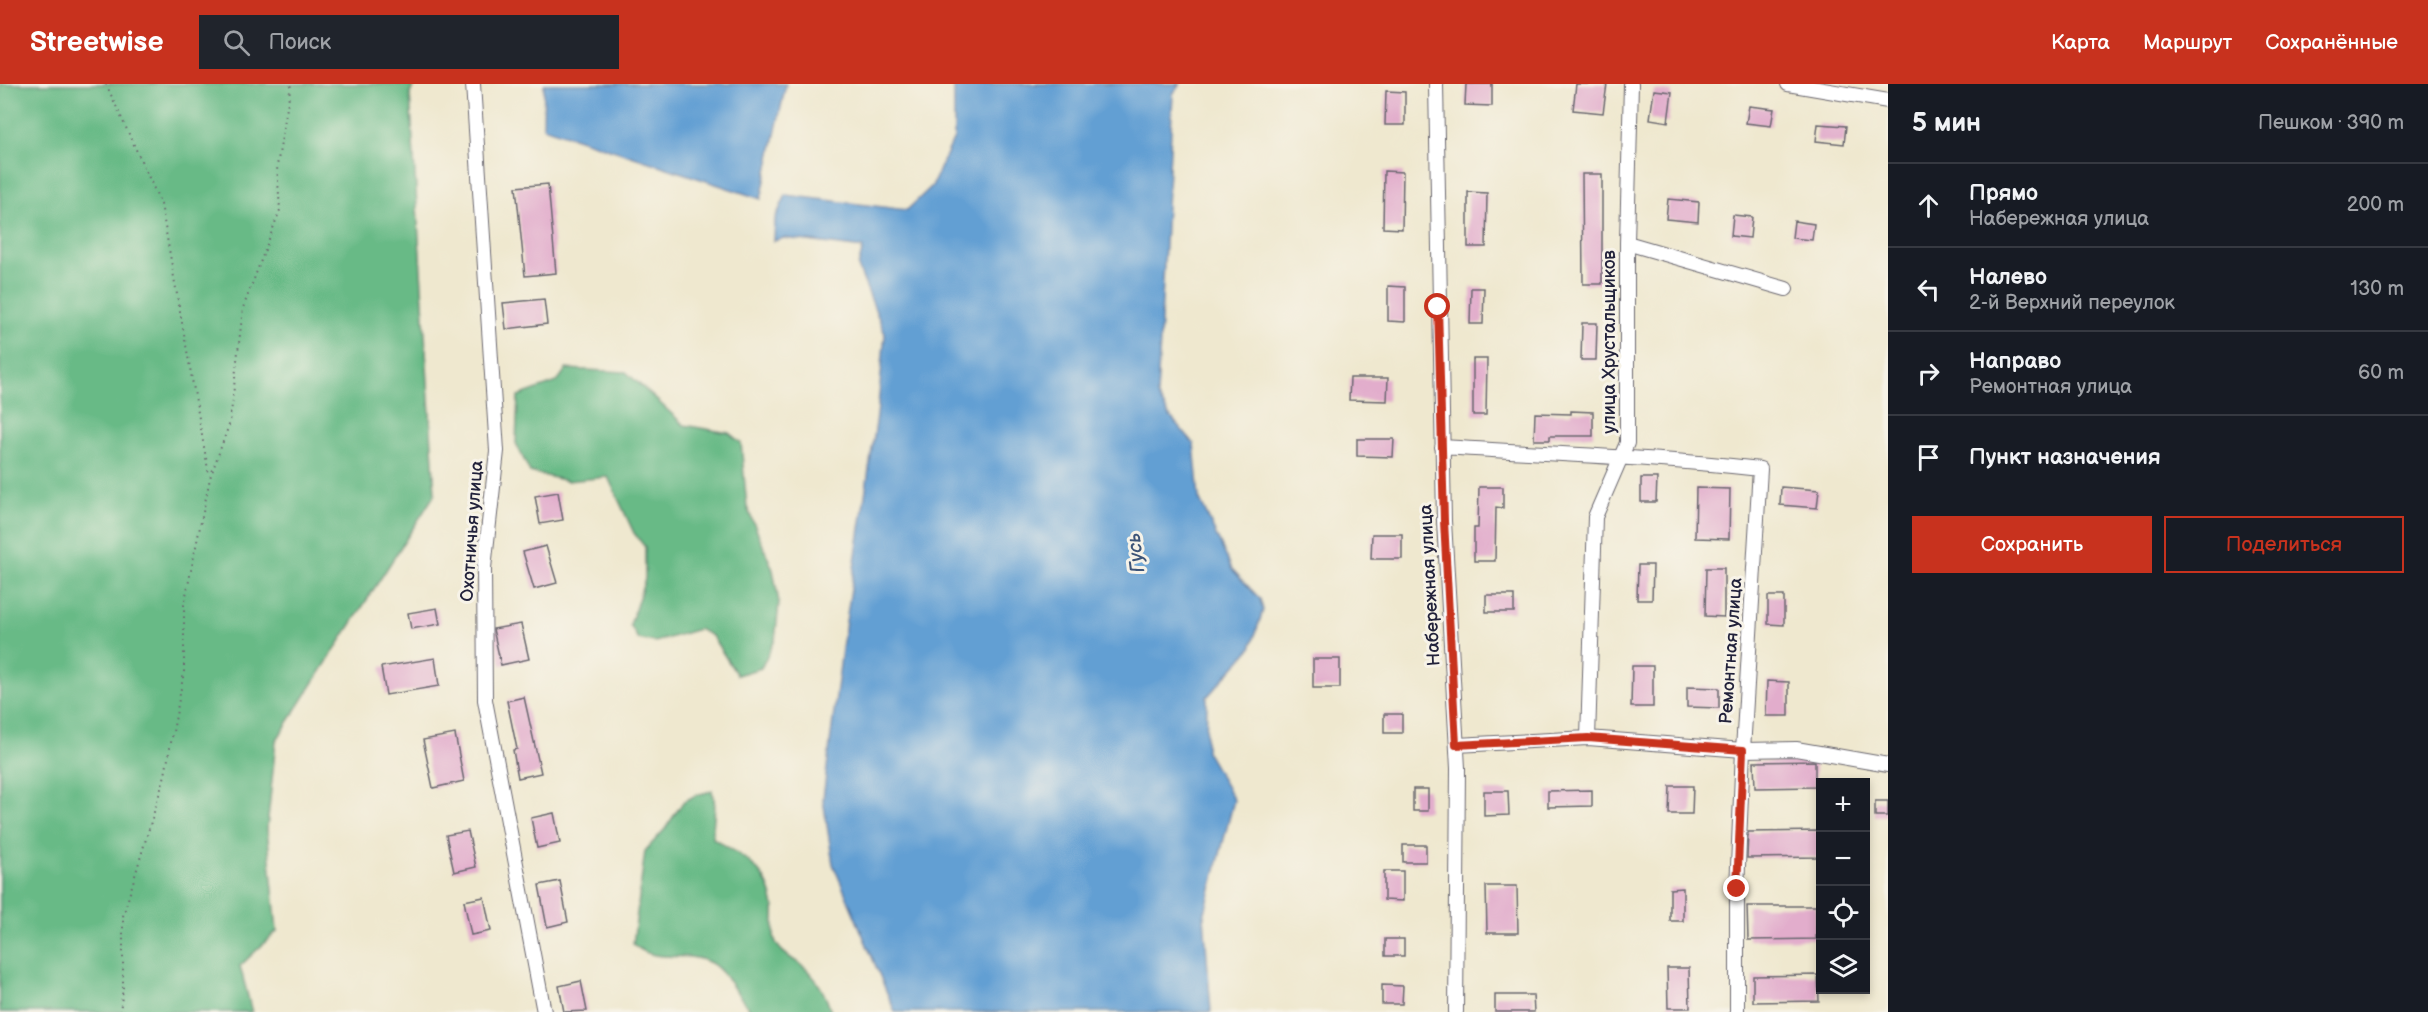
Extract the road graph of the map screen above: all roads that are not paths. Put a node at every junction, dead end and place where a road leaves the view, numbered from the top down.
1 (473, 84) edge
2 (1436, 84) edge
3 (1631, 84) edge
4 (1788, 84) edge
5 (1888, 100) edge
6 (1627, 243) junction
7 (1786, 289) dead end
8 (1442, 447) junction
9 (1620, 459) junction
10 (1588, 738) junction
11 (1456, 745) junction
12 (1743, 750) junction
13 (1888, 765) edge
14 (544, 1012) edge
15 (1456, 1012) edge
16 (1737, 1012) edge

1 - 14 street, Охотничья улица
2 - 8 street, Набережная улица
3 - 6 street, улица Хрустальщиков
4 - 5 street
6 - 7 street
6 - 9 street, улица Хрустальщиков
8 - 9 street
8 - 11 street, Набережная улица
9 - 10 street, улица Хрустальщиков
9 - 12 street, Ремонтная улица
10 - 11 street
10 - 12 street
11 - 15 street, Набережная улица
12 - 13 street
12 - 16 street, Ремонтная улица

